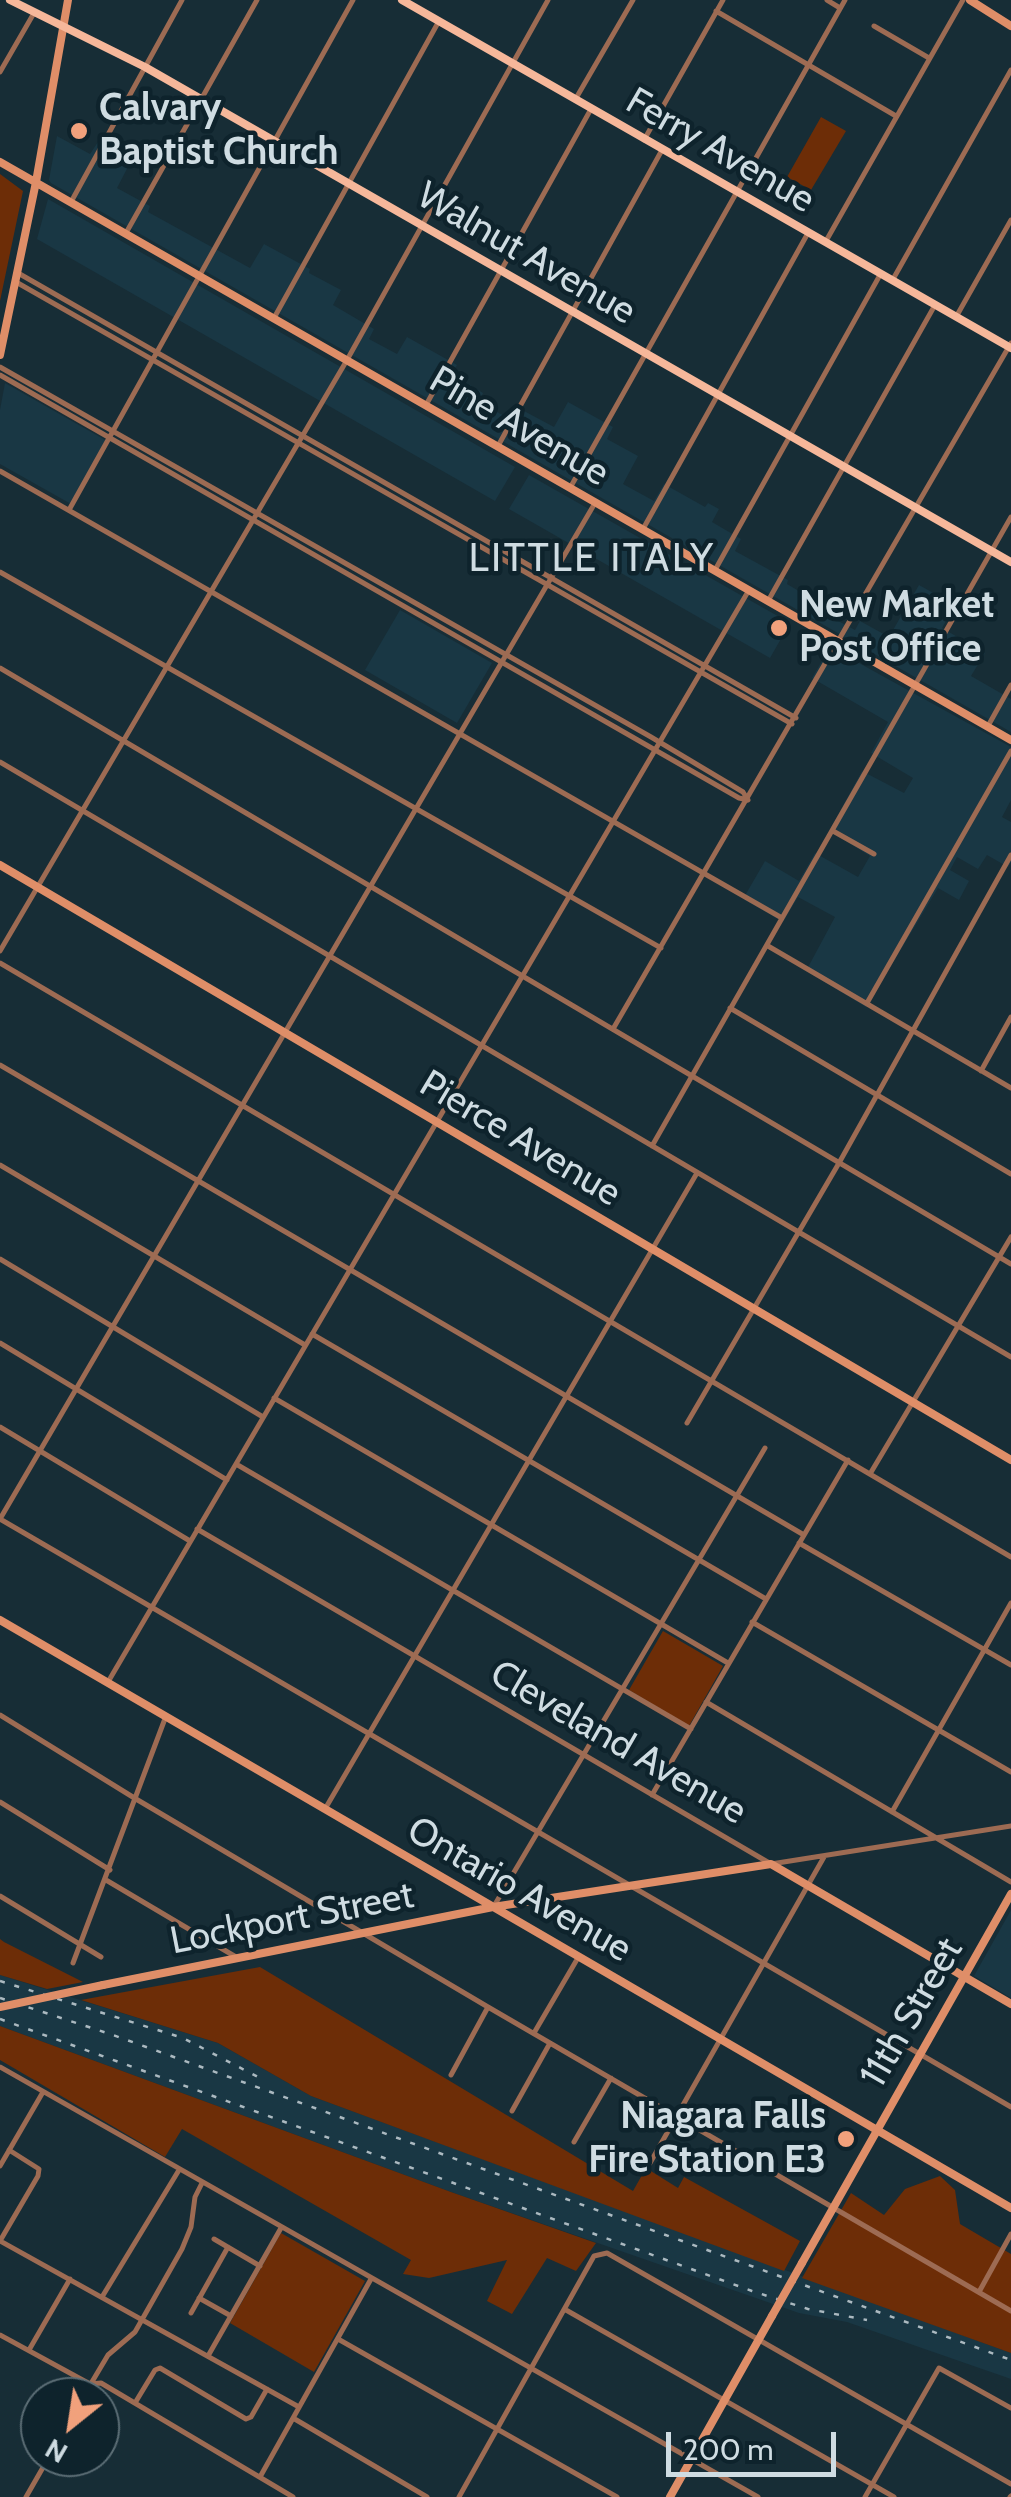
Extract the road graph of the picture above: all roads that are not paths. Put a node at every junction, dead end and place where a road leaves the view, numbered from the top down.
1 (10, 0) edge
2 (68, 0) edge
3 (182, 0) edge
4 (257, 0) edge
5 (353, 0) edge
6 (402, 0) edge
7 (548, 0) edge
8 (633, 0) edge
9 (723, 0) edge
10 (827, 0) edge
11 (844, 0) edge
12 (966, 0) edge
13 (840, 8) junction
14 (716, 11) junction
15 (34, 13) junction
16 (439, 21) junction
17 (62, 25) junction
18 (874, 26) dead end
19 (1011, 26) edge
20 (930, 58) junction
21 (512, 64) junction
22 (808, 65) junction
23 (144, 66) junction
24 (1011, 70) edge
25 (0, 72) edge
26 (202, 99) junction
27 (576, 100) junction
28 (591, 109) junction
29 (896, 116) junction
30 (644, 140) junction
31 (274, 141) junction
32 (662, 150) junction
33 (0, 162) edge
34 (36, 182) junction
35 (348, 184) junction
36 (737, 192) junction
37 (71, 202) junction
38 (1011, 220) edge
39 (422, 226) junction
40 (126, 233) junction
41 (808, 233) junction
42 (825, 242) junction
43 (500, 270) junction
44 (199, 275) junction
45 (880, 275) junction
46 (16, 277) junction
47 (892, 281) junction
48 (936, 306) junction
49 (572, 312) junction
50 (274, 318) junction
51 (956, 318) junction
52 (1010, 346) edge
53 (645, 353) junction
54 (0, 355) edge
55 (155, 355) junction
56 (347, 360) junction
57 (0, 367) edge
58 (0, 375) edge
59 (717, 394) junction
60 (426, 404) junction
61 (112, 434) junction
62 (790, 436) junction
63 (300, 438) junction
64 (498, 446) junction
65 (844, 466) junction
66 (0, 471) edge
67 (570, 488) junction
68 (595, 503) junction
69 (916, 508) junction
70 (68, 510) junction
71 (257, 512) junction
72 (1011, 517) edge
73 (252, 519) junction
74 (642, 529) junction
75 (992, 551) junction
76 (1011, 562) edge
77 (715, 570) junction
78 (0, 572) edge
79 (548, 580) junction
80 (749, 590) junction
81 (210, 591) junction
82 (768, 601) junction
83 (839, 643) junction
84 (503, 658) junction
85 (166, 666) junction
86 (0, 668) edge
87 (703, 668) junction
88 (1011, 685) edge
89 (915, 686) junction
90 (794, 721) junction
91 (988, 727) junction
92 (459, 734) junction
93 (124, 740) junction
94 (1011, 740) edge
95 (657, 746) junction
96 (1011, 751) edge
97 (0, 762) edge
98 (748, 800) junction
99 (416, 808) junction
100 (82, 810) junction
101 (612, 822) junction
102 (832, 830) junction
103 (874, 854) dead end
104 (1011, 855) edge
105 (0, 865) edge
106 (704, 874) junction
107 (370, 886) junction
108 (38, 887) junction
109 (569, 895) junction
110 (782, 918) junction
111 (767, 945) junction
112 (660, 948) junction
113 (0, 951) edge
114 (329, 956) junction
115 (0, 962) edge
116 (522, 976) junction
117 (867, 1004) junction
118 (730, 1008) junction
119 (1011, 1018) edge
120 (613, 1030) junction
121 (912, 1030) junction
122 (285, 1032) junction
123 (481, 1045) junction
124 (0, 1064) edge
125 (981, 1070) junction
126 (692, 1076) junction
127 (1011, 1088) edge
128 (876, 1095) junction
129 (242, 1104) junction
130 (436, 1122) junction
131 (652, 1146) junction
132 (838, 1162) junction
133 (0, 1165) edge
134 (697, 1173) junction
135 (1011, 1174) edge
136 (198, 1180) junction
137 (395, 1194) junction
138 (798, 1232) junction
139 (1011, 1237) edge
140 (652, 1249) junction
141 (154, 1256) junction
142 (999, 1257) junction
143 (0, 1259) edge
144 (1011, 1264) edge
145 (350, 1270) junction
146 (753, 1309) junction
147 (608, 1322) junction
148 (113, 1326) junction
149 (958, 1326) junction
150 (312, 1334) junction
151 (0, 1343) edge
152 (306, 1345) junction
153 (1011, 1357) edge
154 (711, 1380) junction
155 (76, 1388) junction
156 (567, 1396) junction
157 (274, 1398) junction
158 (913, 1402) junction
159 (263, 1417) junction
160 (687, 1423) dead end
161 (0, 1428) edge
162 (765, 1448) dead end
163 (40, 1451) junction
164 (848, 1460) junction
165 (1011, 1460) edge
166 (529, 1461) junction
167 (236, 1464) junction
168 (870, 1474) junction
169 (227, 1480) junction
170 (737, 1496) junction
171 (0, 1519) edge
172 (491, 1525) junction
173 (197, 1529) junction
174 (804, 1535) junction
175 (190, 1541) junction
176 (799, 1543) junction
177 (1011, 1557) edge
178 (698, 1560) junction
179 (454, 1590) junction
180 (766, 1599) junction
181 (1011, 1602) edge
182 (152, 1608) junction
183 (0, 1620) edge
184 (752, 1622) junction
185 (662, 1624) junction
186 (984, 1650) junction
187 (415, 1657) junction
188 (728, 1663) junction
189 (1011, 1665) edge
190 (108, 1682) junction
191 (624, 1690) junction
192 (706, 1702) junction
193 (0, 1715) edge
194 (166, 1716) junction
195 (691, 1729) junction
196 (938, 1730) junction
197 (370, 1733) junction
198 (586, 1756) junction
199 (1011, 1772) edge
200 (652, 1795) junction
201 (136, 1800) junction
202 (0, 1802) edge
203 (324, 1809) junction
204 (892, 1812) junction
205 (1011, 1826) edge
206 (540, 1833) junction
207 (938, 1839) junction
208 (824, 1857) junction
209 (771, 1864) junction
210 (110, 1870) junction
211 (106, 1880) junction
212 (1011, 1882) edge
213 (628, 1884) junction
214 (808, 1886) junction
215 (1011, 1894) edge
216 (0, 1896) edge
217 (493, 1907) junction
218 (363, 1933) junction
219 (81, 1945) junction
220 (236, 1956) junction
221 (579, 1956) junction
222 (101, 1957) dead end
223 (73, 1963) dead end
224 (764, 1964) junction
225 (964, 1977) junction
226 (1011, 2004) edge
227 (0, 2007) edge
228 (488, 2007) junction
229 (534, 2033) junction
230 (721, 2040) junction
231 (550, 2043) junction
232 (920, 2054) junction
233 (0, 2067) edge
234 (451, 2075) dead end
235 (611, 2078) junction
236 (43, 2092) junction
237 (1011, 2107) edge
238 (512, 2110) dead end
239 (677, 2116) junction
240 (877, 2131) junction
241 (574, 2142) dead end
242 (9, 2150) junction
243 (650, 2163) dead end
244 (0, 2166) edge
245 (179, 2170) junction
246 (202, 2183) junction
247 (833, 2208) junction
248 (1011, 2208) edge
249 (281, 2228) junction
250 (1011, 2234) edge
251 (214, 2239) dead end
252 (0, 2241) edge
253 (228, 2247) junction
254 (260, 2266) junction
255 (371, 2279) junction
256 (70, 2280) junction
257 (979, 2292) junction
258 (102, 2297) junction
259 (199, 2298) junction
260 (565, 2310) junction
261 (1011, 2311) edge
262 (191, 2312) dead end
263 (230, 2316) junction
264 (142, 2320) junction
265 (0, 2335) edge
266 (760, 2338) junction
267 (338, 2339) junction
268 (29, 2350) junction
269 (208, 2356) junction
270 (531, 2370) junction
271 (77, 2377) edge
272 (94, 2377) edge
273 (267, 2389) junction
274 (120, 2395) edge
275 (723, 2400) junction
276 (135, 2404) junction
277 (299, 2407) junction
278 (1011, 2408) edge
279 (293, 2418) junction
280 (907, 2424) junction
281 (498, 2429) junction
282 (691, 2460) junction
283 (260, 2477) junction
284 (1011, 2484) edge
285 (872, 2485) junction
286 (293, 2497) edge
287 (427, 2497) edge
288 (459, 2497) edge
289 (617, 2497) edge
290 (670, 2497) edge
291 (758, 2497) edge
292 (865, 2497) edge
293 (894, 2497) edge

1 - 15 main road, Walnut Avenue
2 - 17 street
3 - 23 street
4 - 26 street
5 - 31 street
6 - 16 main road, Ferry Avenue
7 - 21 street
8 - 27 street
9 - 14 street
10 - 13 street
11 - 13 street
12 - 19 street
12 - 20 street
13 - 22 street
14 - 22 street
14 - 30 street
15 - 17 main road, Walnut Avenue
15 - 25 street
16 - 21 main road, Ferry Avenue
16 - 35 street
17 - 23 main road, Walnut Avenue
17 - 34 street
18 - 20 street
20 - 29 street
21 - 27 main road, Ferry Avenue
21 - 39 street
22 - 29 street
22 - 36 street
23 - 26 main road, Walnut Avenue
23 - 37 street
24 - 47 street
26 - 31 main road, Walnut Avenue
26 - 40 street
27 - 28 main road, Ferry Avenue
28 - 30 main road, Ferry Avenue
28 - 43 street
29 - 42 street
30 - 32 main road, Ferry Avenue
31 - 35 main road, Walnut Avenue
31 - 44 street
32 - 36 main road, Ferry Avenue
32 - 49 street
33 - 34 street, Pine Avenue
34 - 37 street, Pine Avenue
34 - 46 street
35 - 39 main road, Walnut Avenue
35 - 50 street
36 - 41 main road, Ferry Avenue
36 - 53 street
37 - 40 street, Pine Avenue
38 - 51 street
39 - 43 main road, Walnut Avenue
39 - 56 street
40 - 44 street, Pine Avenue
41 - 42 main road, Ferry Avenue
41 - 59 street
42 - 45 main road, Ferry Avenue
43 - 49 main road, Walnut Avenue
43 - 60 street
44 - 50 street, Pine Avenue
44 - 55 street
45 - 47 main road, Ferry Avenue
45 - 62 street
46 - 54 street
46 - 55 street
47 - 48 main road, Ferry Avenue
48 - 51 main road, Ferry Avenue
48 - 65 street
49 - 53 main road, Walnut Avenue
49 - 64 street
50 - 56 street, Pine Avenue
51 - 52 main road, Ferry Avenue
52 - 69 street
53 - 59 main road, Walnut Avenue
53 - 67 street
55 - 61 street
55 - 63 street
56 - 60 street, Pine Avenue
56 - 63 street
57 - 61 street
58 - 61 street
59 - 62 main road, Walnut Avenue
59 - 74 street
60 - 64 street, Pine Avenue
61 - 70 street
61 - 71 street
61 - 73 street
62 - 65 main road, Walnut Avenue
62 - 77 street
63 - 71 street
63 - 79 street
64 - 67 street, Pine Avenue
65 - 69 main road, Walnut Avenue
65 - 82 street
66 - 70 street
67 - 68 street, Pine Avenue
68 - 74 street, Pine Avenue
68 - 79 street
69 - 75 main road, Walnut Avenue
69 - 83 street
70 - 81 street
71 - 73 street
71 - 84 street
72 - 75 street
73 - 81 street
73 - 84 street
74 - 77 street, Pine Avenue
75 - 76 main road, Walnut Avenue
75 - 89 street
77 - 80 street, Pine Avenue
78 - 85 street
79 - 84 street
79 - 87 street
80 - 82 street, Pine Avenue
80 - 87 street
81 - 85 street
81 - 92 street
82 - 83 street, Pine Avenue
83 - 89 street, Pine Avenue
83 - 90 street
84 - 92 street
84 - 95 street
85 - 93 street
85 - 99 street
86 - 93 street
87 - 90 street
87 - 95 street
88 - 91 street
89 - 91 street, Pine Avenue
89 - 102 street
90 - 98 street
91 - 94 street, Pine Avenue
92 - 99 street
92 - 101 street
93 - 100 street
93 - 107 street
95 - 98 street
95 - 101 street
96 - 117 street
97 - 100 street
98 - 106 street
99 - 107 street
99 - 109 street
100 - 108 street
100 - 114 street
101 - 106 street
101 - 109 street
102 - 103 street
102 - 110 street
104 - 121 street
105 - 108 street, Pierce Avenue
106 - 110 street
106 - 112 street
107 - 114 street
107 - 116 street
108 - 113 street
108 - 122 street, Pierce Avenue
109 - 112 street
109 - 116 street
110 - 111 street
111 - 117 street
111 - 118 street
112 - 120 street
114 - 122 street
114 - 123 street
115 - 129 street
116 - 120 street
116 - 123 street
117 - 121 street
118 - 126 street
118 - 128 street
119 - 125 street
120 - 126 street
121 - 125 street
121 - 128 street
122 - 129 street
122 - 130 street, Pierce Avenue
123 - 130 street
123 - 131 street
124 - 136 street
125 - 127 street
126 - 131 street
126 - 132 street
128 - 132 street
128 - 135 street
129 - 136 street
129 - 137 street
130 - 137 street
130 - 140 street, Pierce Avenue
131 - 134 street
132 - 138 street
132 - 142 street
133 - 141 street
134 - 138 street
134 - 140 street
136 - 141 street
136 - 145 street
137 - 145 street
137 - 147 street
138 - 146 street
138 - 149 street
139 - 142 street
140 - 146 street, Pierce Avenue
140 - 147 street
141 - 148 street
141 - 152 street
142 - 144 street
142 - 149 street
143 - 148 street
145 - 150 street
145 - 156 street
146 - 154 street
146 - 158 street, Pierce Avenue
147 - 154 street
147 - 156 street
148 - 155 street
148 - 159 street
149 - 153 street
149 - 158 street
150 - 152 street
150 - 166 street
151 - 155 street
152 - 157 street
154 - 160 street
154 - 164 street
155 - 163 street
155 - 169 street
156 - 166 street
156 - 170 street
157 - 159 street
157 - 172 street
158 - 165 street, Pierce Avenue
158 - 168 street
159 - 167 street
161 - 163 street
162 - 170 street
163 - 171 street
163 - 175 street
164 - 168 street
164 - 174 street
166 - 172 street
166 - 178 street
167 - 169 street
167 - 179 street
168 - 177 street
169 - 173 street
170 - 174 street
170 - 178 street
171 - 182 street
172 - 179 street
172 - 185 street
173 - 175 street
173 - 187 street, Cleveland Avenue
174 - 176 street
175 - 182 street
176 - 180 street
176 - 186 street
178 - 180 street
178 - 185 street
179 - 187 street
179 - 191 street
180 - 184 street
181 - 186 street
182 - 190 street
182 - 197 street
183 - 190 street, Ontario Avenue
184 - 188 street
184 - 196 street
185 - 188 street
185 - 191 street
186 - 189 street
186 - 196 street
187 - 197 street
187 - 198 street, Cleveland Avenue
188 - 192 street
190 - 194 street, Ontario Avenue
191 - 195 street
191 - 198 street
192 - 195 street
192 - 204 street
193 - 201 street
194 - 201 street
194 - 203 street, Ontario Avenue
195 - 200 street
196 - 199 street
196 - 204 street
197 - 203 street
197 - 206 street
198 - 200 street, Cleveland Avenue
198 - 206 street
200 - 209 street, Cleveland Avenue
201 - 210 street
201 - 218 street
202 - 210 street
203 - 217 street, Ontario Avenue
204 - 207 street
205 - 207 street, Lockport Street
206 - 213 street
206 - 217 street
207 - 208 street, Lockport Street
207 - 212 street
208 - 209 street, Lockport Street
208 - 214 street
209 - 213 street, Lockport Street
209 - 214 street, Cleveland Avenue
210 - 211 street
211 - 219 street
211 - 220 street
213 - 217 street, Lockport Street
213 - 224 street
214 - 224 street
214 - 225 street, Cleveland Avenue
215 - 225 street, 11th Street
216 - 219 street
217 - 218 street, Lockport Street
217 - 221 street, Ontario Avenue
218 - 220 street, Lockport Street
218 - 228 street
219 - 222 street
219 - 223 street
220 - 227 street, Lockport Street, bridge
221 - 229 street
221 - 230 street, Ontario Avenue
224 - 230 street
224 - 232 street
225 - 226 street, Cleveland Avenue
225 - 232 street, 11th Street
228 - 229 street
228 - 234 street
229 - 231 street
230 - 239 street
230 - 240 street, Ontario Avenue
231 - 235 street
231 - 238 street
232 - 237 street
232 - 240 street, 11th Street
233 - 236 street
235 - 239 street
235 - 241 street
236 - 242 street
236 - 245 street
239 - 243 street
239 - 247 street
240 - 247 street, 11th Street
240 - 248 street, Ontario Avenue
242 - 244 street
242 - 252 street
245 - 246 street
245 - 258 street
246 - 249 street
246 - 264 street
247 - 257 street
247 - 266 street, 11th Street, bridge
249 - 254 street
249 - 255 street
250 - 257 street
251 - 253 street
252 - 256 street
253 - 254 street
253 - 259 street
254 - 263 street
255 - 267 street
255 - 270 street
256 - 258 street
256 - 268 street
257 - 261 street
258 - 264 street
259 - 262 street
259 - 263 street
260 - 266 street
260 - 270 street
260 - 275 street
263 - 269 street
264 - 269 street
264 - 272 street
265 - 268 street
266 - 275 street, 11th Street
266 - 280 street
267 - 277 street
267 - 281 street
268 - 271 street
269 - 273 street
270 - 281 street
270 - 282 street
273 - 276 street
273 - 277 street
274 - 276 street
275 - 282 street, 11th Street
275 - 285 street
276 - 283 street
277 - 279 street
278 - 280 street
279 - 283 street
279 - 287 street
280 - 284 street
280 - 285 street
281 - 288 street
281 - 289 street
282 - 290 street, 11th Street
282 - 291 street
283 - 286 street
285 - 292 street
285 - 293 street

